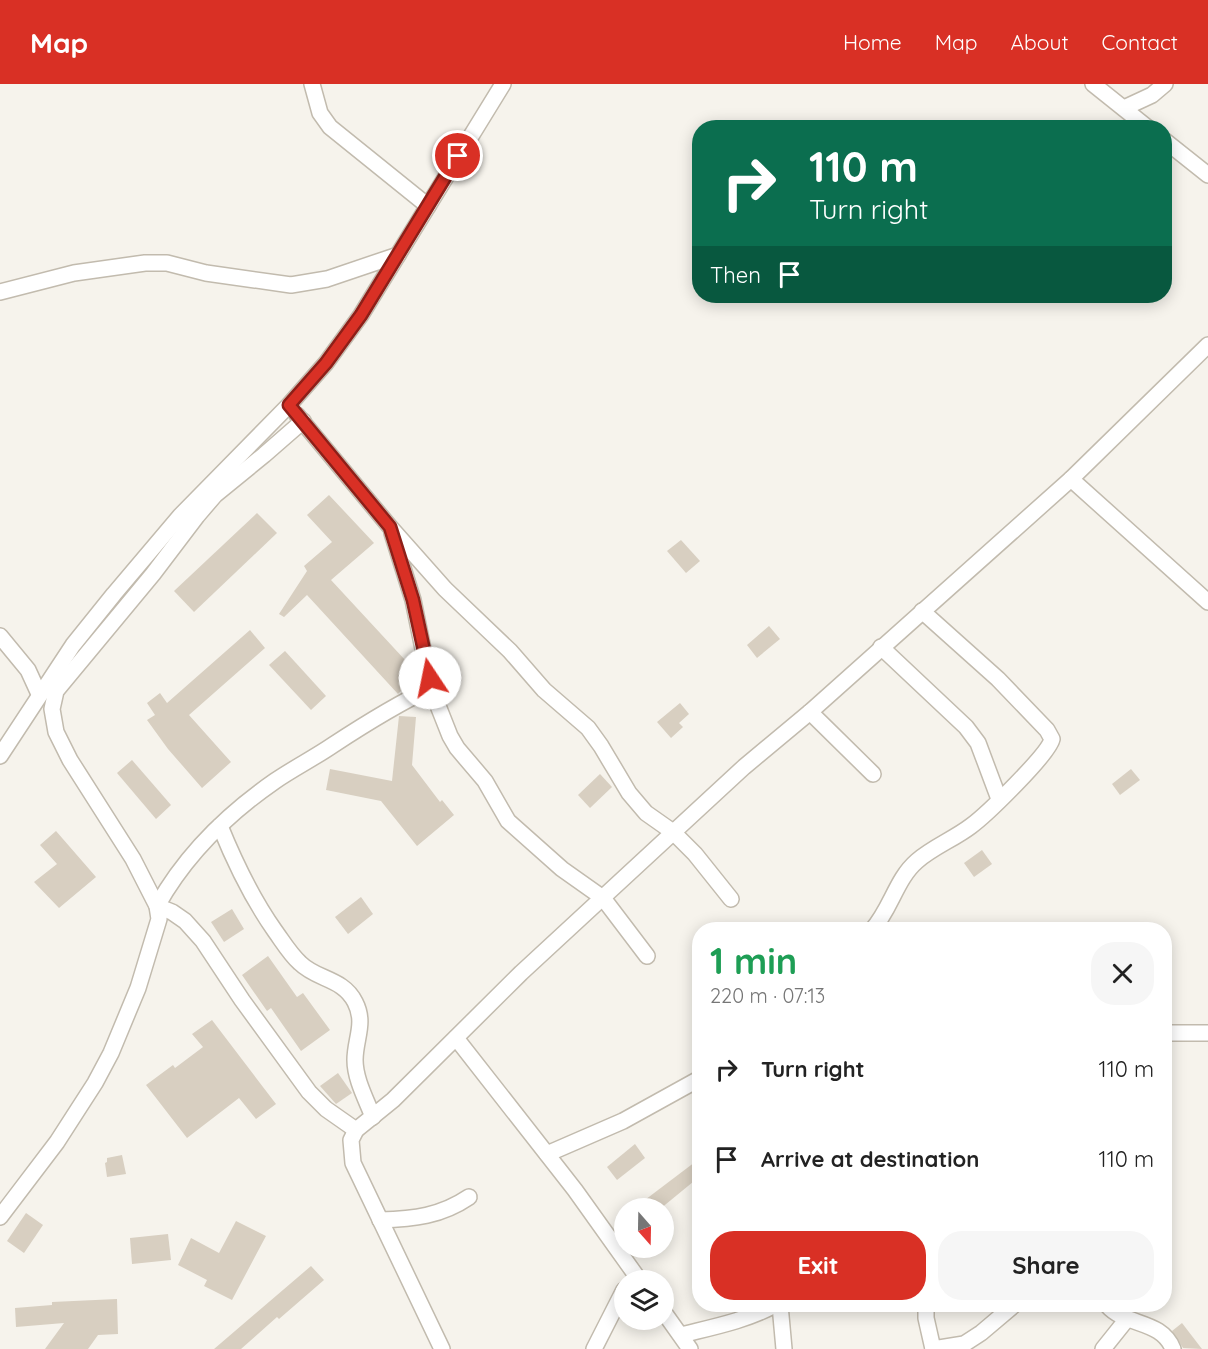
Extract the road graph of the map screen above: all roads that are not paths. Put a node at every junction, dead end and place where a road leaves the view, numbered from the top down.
1 (312, 84) edge
2 (503, 84) edge
3 (1165, 84) edge
4 (1098, 85) edge
5 (1124, 108) junction
6 (1138, 120) edge
7 (1172, 146) edge
8 (1208, 175) edge
9 (428, 206) junction
10 (398, 255) junction
11 (0, 292) edge
12 (1208, 345) edge
13 (289, 405) junction
14 (303, 421) junction
15 (1071, 479) junction
16 (390, 527) junction
17 (1208, 602) edge
18 (922, 611) junction
19 (0, 636) edge
20 (882, 647) junction
21 (431, 688) junction
22 (39, 694) junction
23 (810, 712) junction
24 (0, 756) edge
25 (873, 774) dead end
26 (999, 799) junction
27 (220, 826) junction
28 (673, 832) junction
29 (603, 898) junction
30 (731, 899) dead end
31 (157, 906) junction
32 (878, 922) edge
33 (647, 956) dead end
34 (1172, 1033) edge
35 (1208, 1033) edge
36 (456, 1038) junction
37 (692, 1083) edge
38 (373, 1117) junction
39 (356, 1131) junction
40 (547, 1154) junction
41 (470, 1197) dead end
42 (0, 1217) edge
43 (380, 1220) junction
44 (628, 1270) edge
45 (614, 1310) edge
46 (758, 1312) edge
47 (781, 1312) edge
48 (926, 1312) edge
49 (1006, 1312) edge
50 (1110, 1312) edge
51 (1116, 1312) edge
52 (1127, 1319) junction
53 (674, 1326) edge
54 (681, 1335) junction
55 (1107, 1343) edge
56 (442, 1349) edge
57 (594, 1349) edge
58 (690, 1349) edge
59 (784, 1349) edge
60 (933, 1349) edge
61 (1173, 1349) edge

1 - 9 street
2 - 9 street
3 - 5 street
4 - 5 street
5 - 6 street
7 - 8 street
9 - 10 street
10 - 11 street
10 - 13 street
12 - 15 street
13 - 14 street
13 - 22 street
14 - 16 street
14 - 31 street
15 - 17 street
15 - 18 street
16 - 21 street
16 - 28 street
18 - 20 street
18 - 26 street
19 - 22 street
20 - 23 street
20 - 26 street
21 - 27 street
21 - 29 street
22 - 24 street
23 - 25 street
23 - 28 street
26 - 32 street
27 - 31 street
27 - 38 street
28 - 29 street
28 - 30 street
29 - 33 street
29 - 36 street
31 - 39 street
31 - 42 street
34 - 35 street
36 - 38 street
36 - 40 street
37 - 40 street
38 - 39 street
39 - 43 street
40 - 44 street
41 - 43 street
43 - 56 street
45 - 57 street
46 - 54 street
47 - 59 street
48 - 60 street
49 - 60 street
50 - 55 street
51 - 52 street
52 - 55 street
52 - 61 street
53 - 54 street
54 - 58 street

